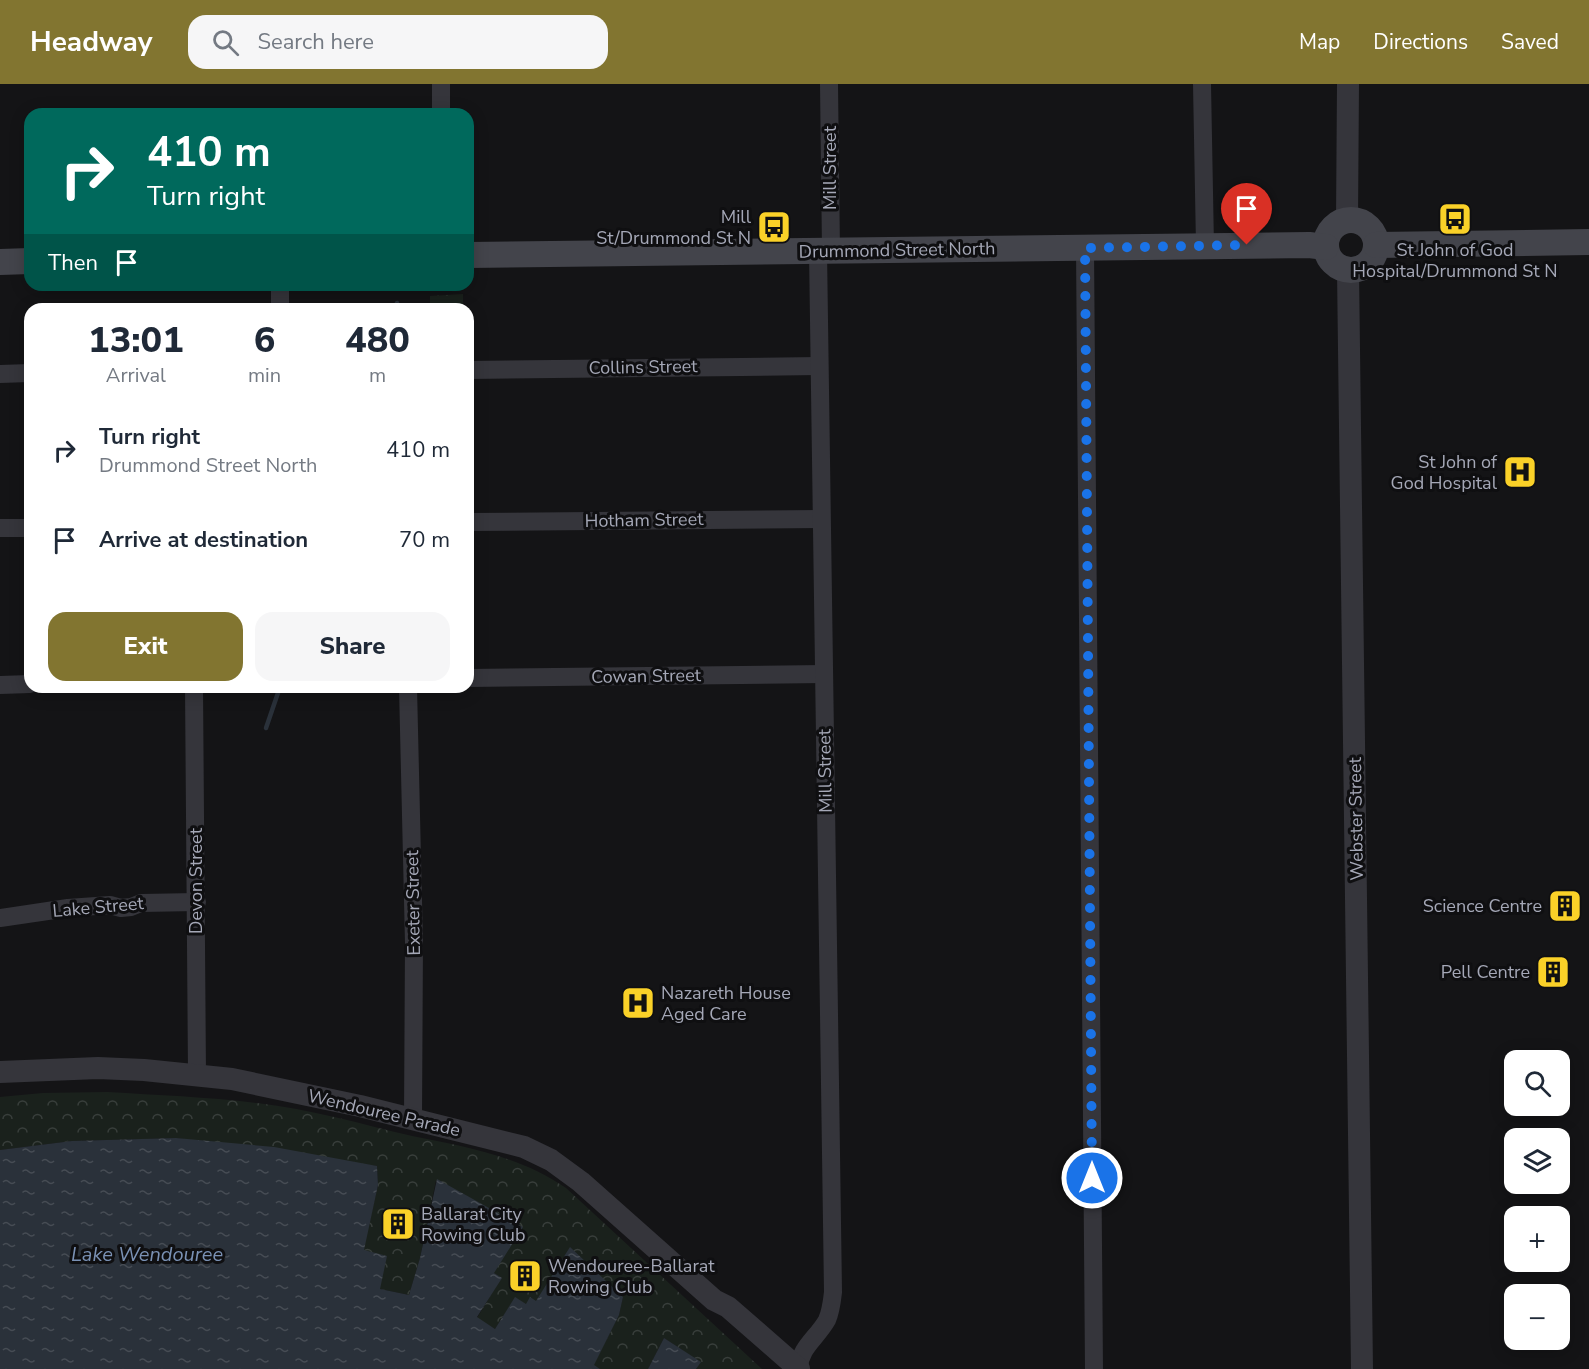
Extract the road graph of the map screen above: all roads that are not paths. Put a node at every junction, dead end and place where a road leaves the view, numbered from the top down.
1 (441, 84) edge
2 (829, 84) edge
3 (1202, 84) edge
4 (1348, 84) edge
5 (441, 108) edge
6 (1347, 220) junction
7 (1589, 242) edge
8 (1376, 245) junction
9 (1205, 246) junction
10 (1326, 246) junction
11 (1085, 248) junction
12 (824, 251) junction
13 (474, 255) edge
14 (24, 261) edge
15 (0, 262) edge
16 (1348, 270) junction
17 (819, 366) junction
18 (474, 370) edge
19 (24, 373) edge
20 (0, 374) edge
21 (821, 519) junction
22 (474, 522) edge
23 (0, 528) edge
24 (24, 528) edge
25 (824, 674) junction
26 (474, 678) edge
27 (24, 684) edge
28 (0, 685) edge
29 (194, 693) edge
30 (408, 693) edge
31 (197, 902) junction
32 (0, 918) edge
33 (0, 1072) edge
34 (197, 1074) junction
35 (413, 1119) junction
36 (789, 1366) edge
37 (1094, 1369) edge
38 (1362, 1369) edge

1 - 5 street
2 - 12 street, Mill Street
3 - 9 street
4 - 6 street
6 - 8 main road
6 - 10 main road
7 - 8 main road
8 - 16 main road
9 - 10 main road, Drummond Street North
9 - 11 main road, Drummond Street North
10 - 16 main road
11 - 12 main road, Drummond Street North
11 - 37 street
12 - 13 main road, Drummond Street North
12 - 17 street, Mill Street
14 - 15 main road
16 - 38 street, Webster Street
17 - 18 street, Collins Street
17 - 21 street, Mill Street
19 - 20 street
21 - 22 street, Hotham Street
21 - 25 street, Mill Street
23 - 24 street
25 - 26 street, Cowan Street
25 - 36 street, Mill Street
27 - 28 street
29 - 31 street, Devon Street
30 - 35 street, Exeter Street
31 - 32 street, Lake Street
31 - 34 street, Devon Street
33 - 34 street, Wendouree Parade
34 - 35 street, Wendouree Parade
35 - 36 street, Wendouree Parade

